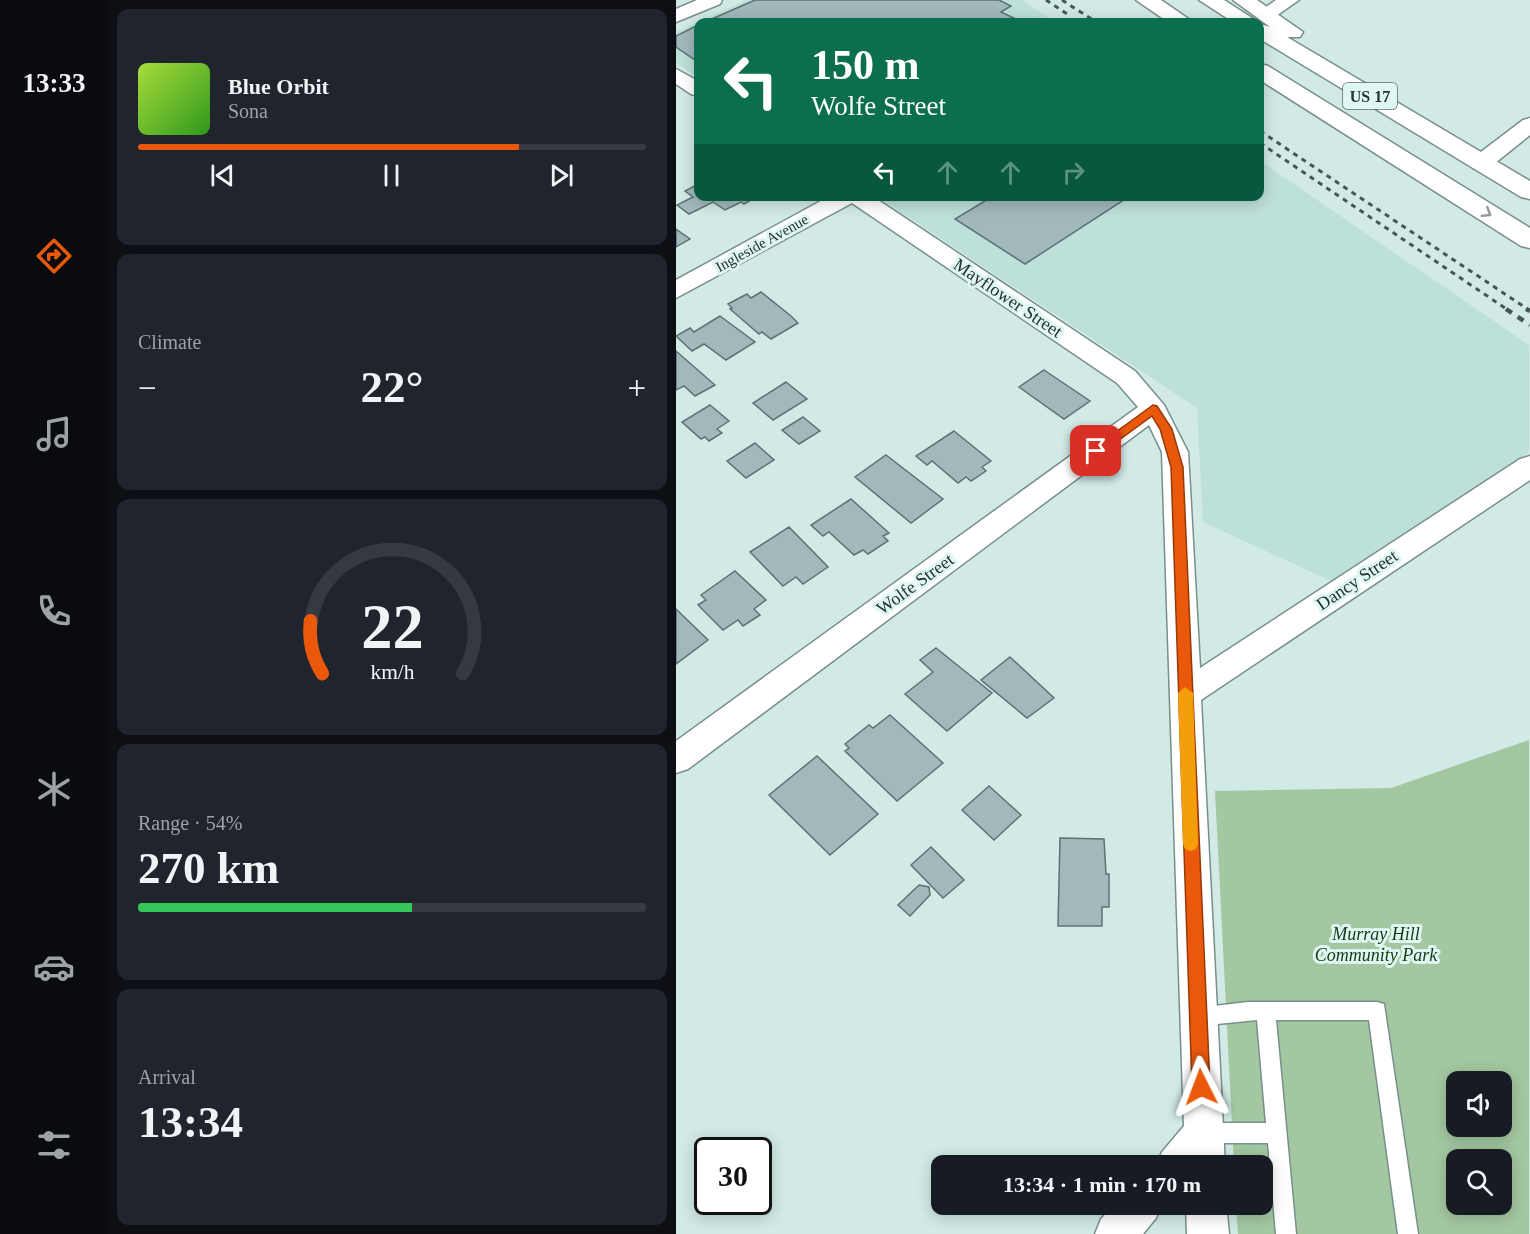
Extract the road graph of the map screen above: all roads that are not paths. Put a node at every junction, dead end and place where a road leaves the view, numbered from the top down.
1 (713, 0) edge
2 (1146, 0) edge
3 (1169, 0) edge
4 (1209, 0) edge
5 (1243, 0) edge
6 (1290, 0) edge
7 (676, 16) edge
8 (1175, 18) edge
9 (1196, 18) edge
10 (1249, 18) edge
11 (1255, 18) edge
12 (1264, 18) edge
13 (1264, 26) edge
14 (1264, 64) edge
15 (1264, 74) edge
16 (676, 75) edge
17 (694, 87) edge
18 (1530, 124) edge
19 (1481, 163) junction
20 (1444, 186) junction
21 (1530, 192) edge
22 (839, 201) edge
23 (863, 201) edge
24 (1530, 240) edge
25 (676, 290) edge
26 (1153, 409) junction
27 (1530, 466) edge
28 (1185, 694) junction
29 (676, 759) edge
30 (1266, 1011) junction
31 (1197, 1017) junction
32 (1277, 1132) junction
33 (1204, 1149) edge
34 (1132, 1215) edge
35 (1207, 1215) edge
36 (1116, 1234) edge
37 (1208, 1234) edge
38 (1286, 1234) edge
39 (1408, 1234) edge

1 - 7 street
2 - 8 highway
3 - 9 highway
4 - 10 highway, US 17
5 - 11 highway
6 - 12 street
13 - 19 highway, US 17
14 - 20 highway, US 17
15 - 20 highway
16 - 17 street
18 - 19 street
19 - 21 highway, US 17
20 -> 24 highway, US 17
22 - 25 street, Ingleside Avenue
23 - 26 street, Mayflower Street
26 - 28 street, Mayflower Street
26 - 29 street, Wolfe Street
27 - 28 street, Dancy Street
28 - 31 street, Mayflower Street
30 - 31 lane
30 - 32 lane
30 - 39 lane
31 - 33 street, Mayflower Street
32 - 33 lane
32 - 38 lane
34 - 36 street
35 - 37 street

